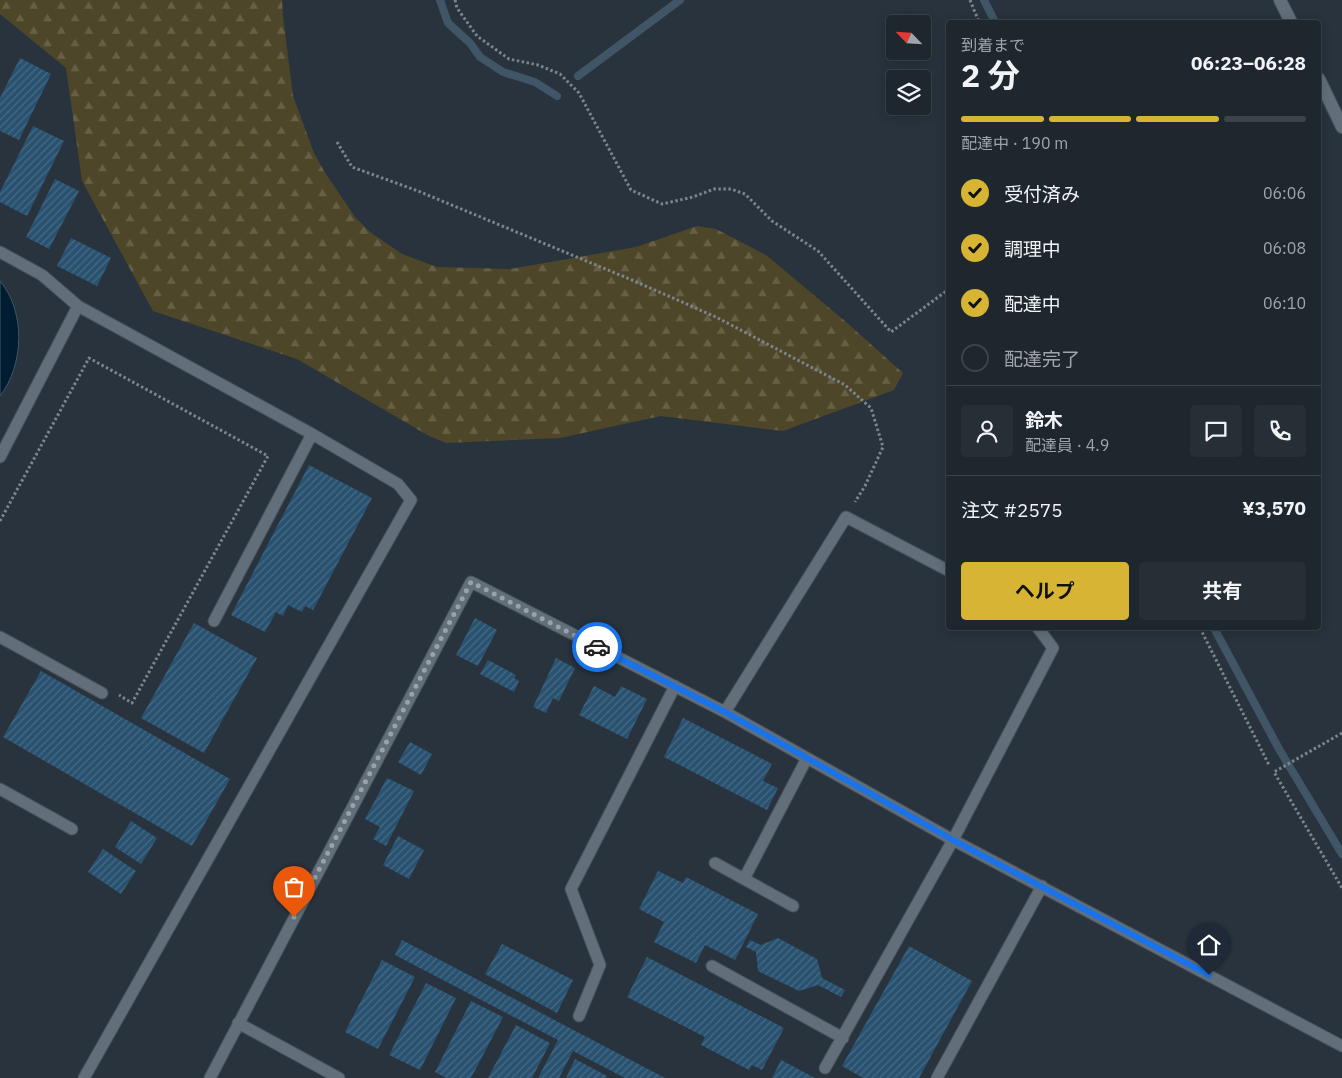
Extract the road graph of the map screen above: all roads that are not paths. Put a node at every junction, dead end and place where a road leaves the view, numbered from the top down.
1 (1280, 0) edge
2 (1290, 20) edge
3 (1321, 83) edge
4 (1342, 127) edge
5 (0, 252) edge
6 (78, 306) junction
7 (312, 434) junction
8 (0, 457) edge
9 (946, 569) edge
10 (214, 621) dead end
11 (1040, 630) edge
12 (0, 637) edge
13 (675, 686) junction
14 (102, 692) dead end
15 (725, 712) junction
16 (807, 758) junction
17 (0, 789) edge
18 (72, 829) dead end
19 (953, 840) junction
20 (715, 863) dead end
21 (744, 879) junction
22 (1042, 886) junction
23 (792, 906) dead end
24 (712, 966) dead end
25 (578, 1016) dead end
26 (238, 1023) junction
27 (843, 1038) junction
28 (1342, 1046) edge
29 (825, 1068) dead end
30 (84, 1078) edge
31 (210, 1078) edge
32 (339, 1078) edge
33 (937, 1078) edge

1 - 2 main road
3 - 4 main road
5 - 6 lane
6 - 7 lane
6 - 8 lane
7 - 10 lane
7 - 30 lane
9 - 15 lane
11 - 19 lane
12 - 14 lane
13 - 15 lane
13 - 25 lane
13 - 26 lane
15 - 16 lane
16 - 19 lane
16 - 21 lane
17 - 18 lane
19 - 22 lane
19 - 27 lane
20 - 21 lane
21 - 23 lane
22 - 28 lane
22 - 33 lane
24 - 27 lane
26 - 31 lane
26 - 32 lane
27 - 29 lane

